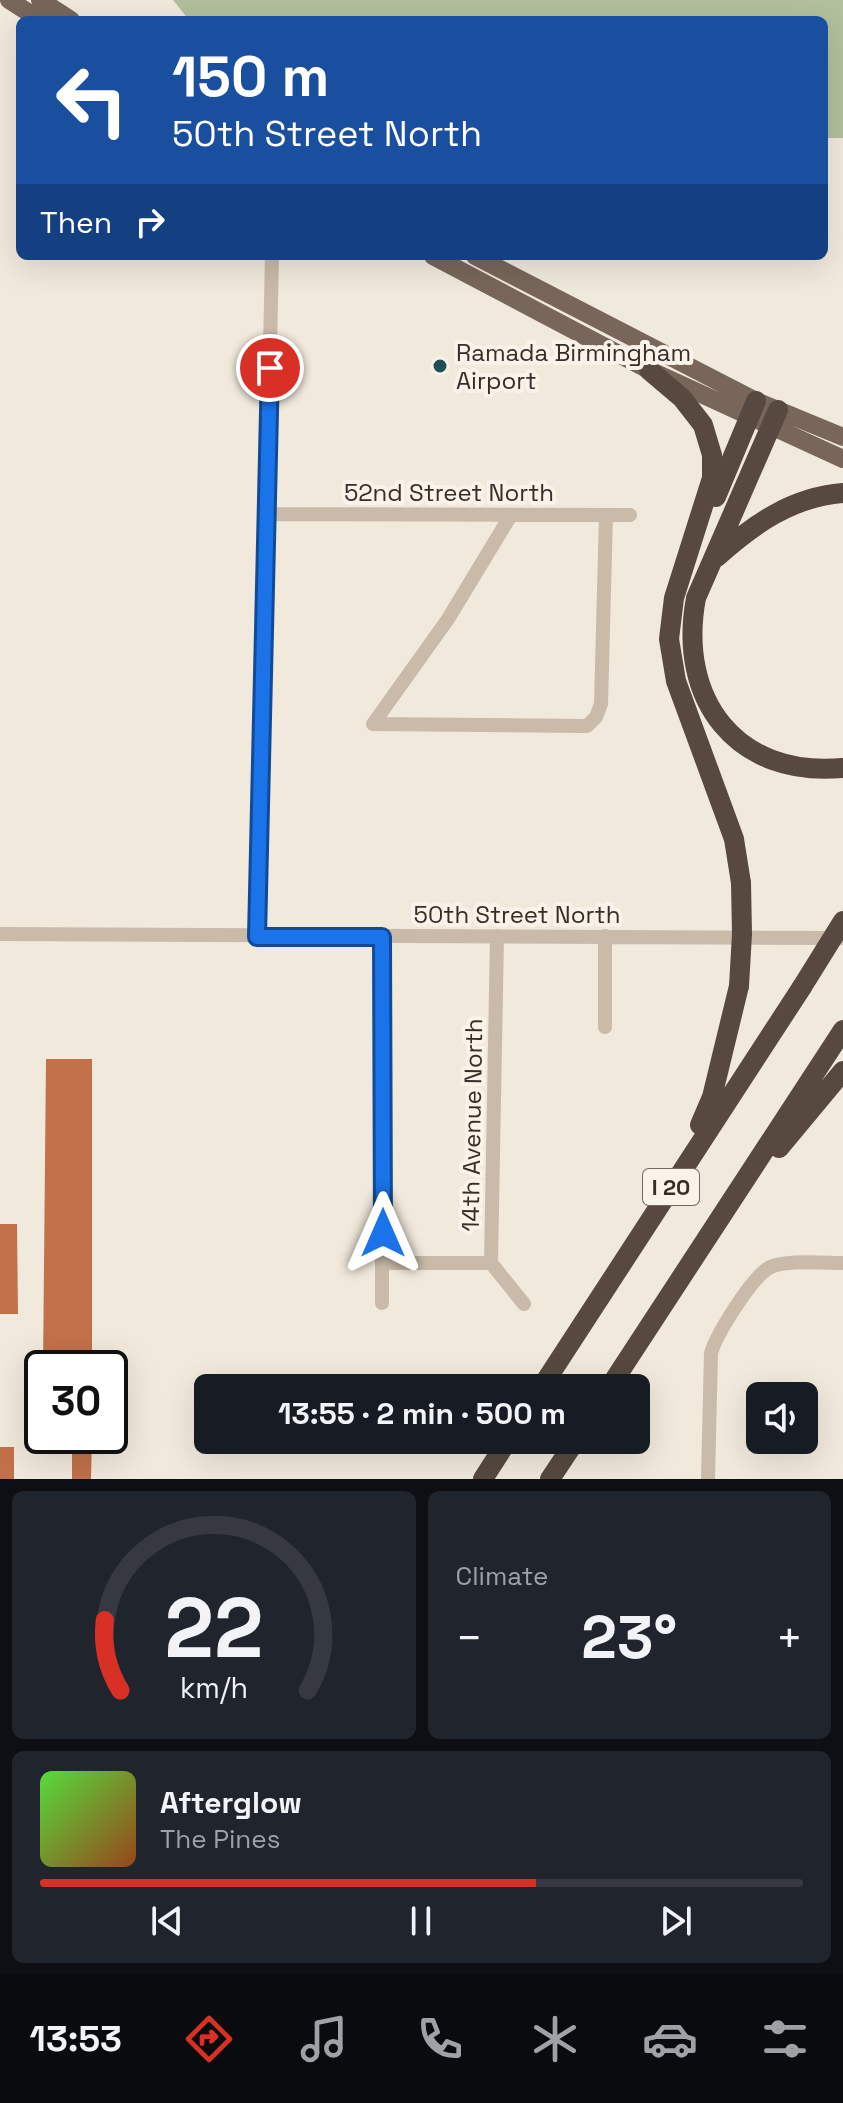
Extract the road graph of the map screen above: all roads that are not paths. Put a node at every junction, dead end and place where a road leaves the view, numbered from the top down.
1 (9, 0) edge
2 (40, 0) edge
3 (34, 16) edge
4 (65, 16) edge
5 (272, 260) edge
6 (441, 260) edge
7 (482, 260) edge
8 (649, 370) junction
9 (752, 409) junction
10 (774, 419) junction
11 (843, 437) edge
12 (843, 459) edge
13 (843, 493) edge
14 (267, 514) junction
15 (511, 515) junction
16 (606, 515) junction
17 (630, 515) dead end
18 (711, 562) junction
19 (674, 598) junction
20 (843, 768) edge
21 (843, 921) edge
22 (0, 934) edge
23 (497, 936) junction
24 (605, 936) junction
25 (257, 937) junction
26 (382, 937) junction
27 (843, 938) edge
28 (605, 1027) dead end
29 (843, 1030) edge
30 (843, 1071) edge
31 (678, 1176) junction
32 (708, 1234) junction
33 (383, 1263) junction
34 (491, 1263) junction
35 (843, 1263) edge
36 (382, 1303) dead end
37 (524, 1304) dead end
38 (550, 1374) edge
39 (618, 1374) edge
40 (499, 1454) edge
41 (567, 1454) edge
42 (483, 1479) edge
43 (550, 1479) edge
44 (708, 1479) edge

1 - 3 main road
2 - 4 main road
5 - 14 street
6 - 8 main road
7 - 9 main road
8 - 9 main road
8 - 19 highway
9 - 10 main road
9 - 19 highway
10 - 11 main road
10 - 12 main road
10 - 18 highway
13 - 18 highway
14 - 15 street, 52nd Street North
14 - 25 street
15 - 16 street, 52nd Street North
15 - 16 street
16 - 17 street, 52nd Street North
18 - 20 highway
19 - 31 highway, bridge
21 - 31 highway, I 20, bridge
22 - 25 street, 50th Street North
23 - 24 street, 50th Street North
23 - 26 street, 50th Street North
23 - 34 street, 14th Avenue North
24 - 27 street, 50th Street North
24 - 28 street
25 - 26 street, 50th Street North
26 - 33 street
29 - 32 highway, I 20
30 - 32 highway
31 - 38 highway, I 20
32 - 39 highway, I 20
33 - 34 street
33 - 36 street
34 - 37 street, 14th Avenue North
35 - 44 street
40 - 42 highway
41 - 43 highway

